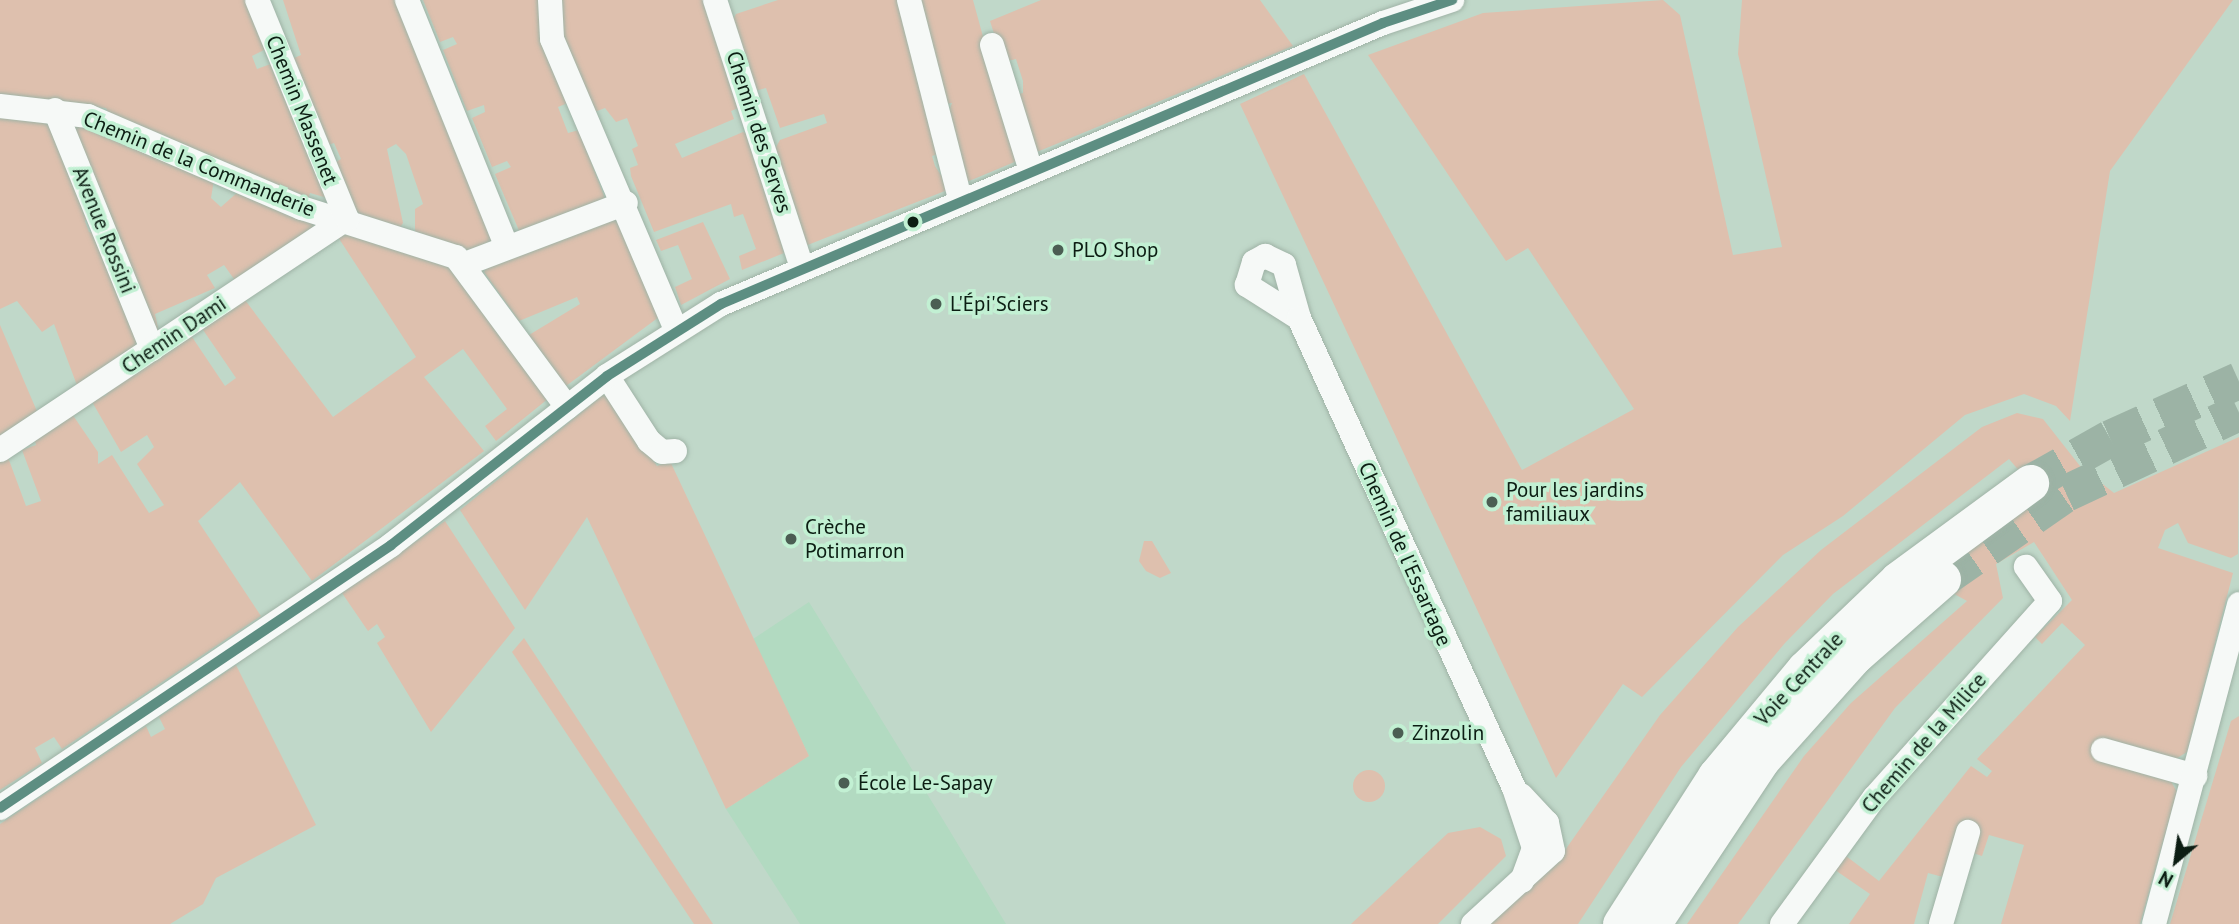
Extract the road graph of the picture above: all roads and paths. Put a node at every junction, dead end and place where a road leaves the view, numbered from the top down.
1 (257, 0) edge
2 (407, 0) edge
3 (550, 0) edge
4 (715, 0) edge
5 (909, 0) edge
6 (1452, 0) edge
7 (1420, 5) edge
8 (992, 45) dead end
9 (0, 106) edge
10 (55, 110) junction
11 (1031, 171) junction
12 (960, 199) junction
13 (626, 203) junction
14 (347, 219) junction
15 (507, 247) junction
16 (465, 264) junction
17 (802, 265) junction
18 (1299, 318) dead end
19 (676, 330) junction
20 (152, 349) junction
21 (607, 376) junction
22 (567, 407) junction
23 (0, 450) edge
24 (676, 451) dead end
25 (2030, 483) tunnel mouth
26 (2026, 567) dead end
27 (1942, 579) tunnel mouth
28 (1879, 597) junction
29 (2239, 604) edge
30 (2228, 690) edge
31 (2104, 750) dead end
32 (1761, 760) junction
33 (2195, 776) junction
34 (0, 808) edge
35 (1968, 832) dead end
36 (1472, 924) edge
37 (1600, 924) edge
38 (1622, 924) edge
39 (1652, 924) edge
40 (1667, 924) edge
41 (1782, 924) edge
42 (1941, 924) edge
43 (2154, 924) edge

1 - 14 street, Chemin Massenet
2 - 15 street
3 - 13 street
4 - 17 street, Chemin des Serves
5 - 12 street
6 - 7 street
7 - 11 street
8 - 11 street
9 - 10 street, Chemin de la Commanderie
10 - 14 street, Chemin de la Commanderie
10 - 20 street, Avenue Rossini
11 - 12 street
12 - 17 street
13 - 15 street
13 - 19 street
14 - 16 street, Chemin de la Commanderie
14 - 20 street, Chemin Dami
15 - 16 street
16 - 22 street, Chemin de la Commanderie
17 - 19 street
18 - 36 street, Chemin de l'Essartage
19 - 21 street
20 - 23 street, Chemin Dami
21 - 22 street
21 - 24 street
22 - 34 street
25 - 28 highway, Voie Centrale
26 - 41 street, Chemin de la Milice
27 - 32 highway, Voie Centrale
28 - 37 highway
28 - 38 highway, Voie Centrale
29 - 30 street
30 - 33 street
31 - 33 street
32 - 39 highway, Voie Centrale
32 - 40 highway
33 - 43 street
35 - 42 street

